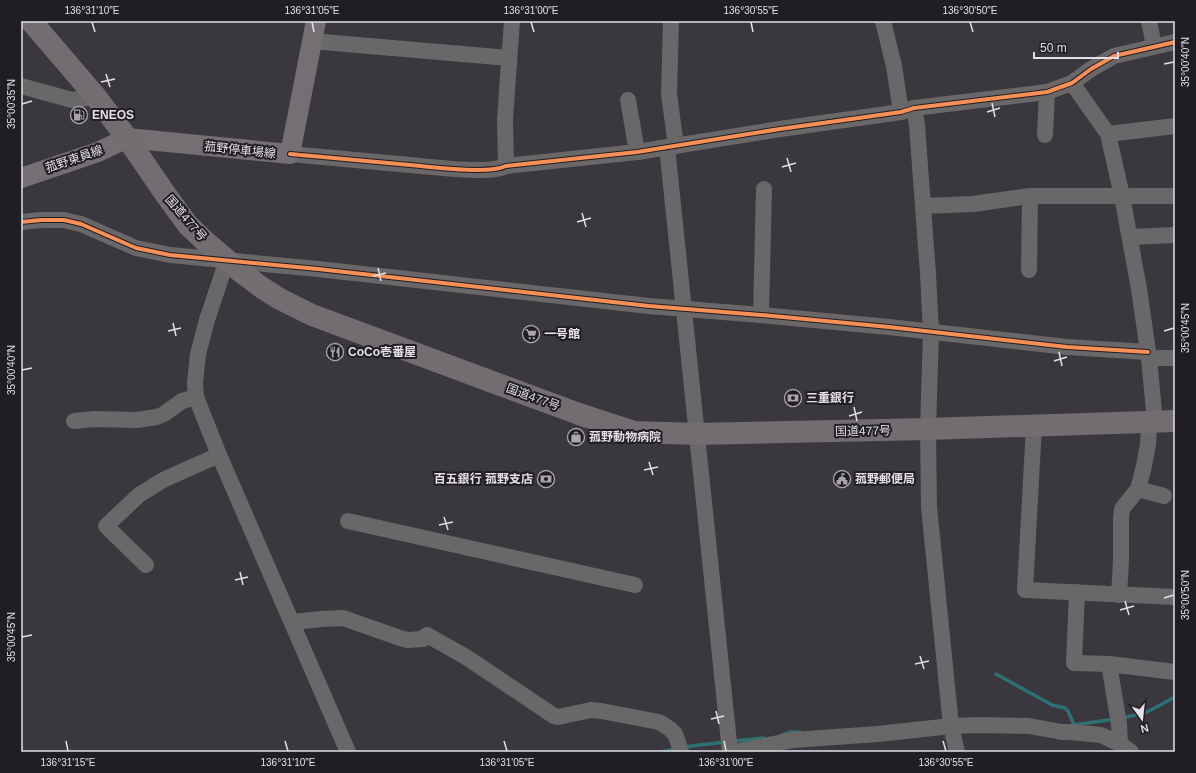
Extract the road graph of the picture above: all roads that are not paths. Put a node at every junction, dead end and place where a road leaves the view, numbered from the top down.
1 (31, 21) edge
2 (316, 21) edge
3 (512, 21) edge
4 (672, 21) edge
5 (883, 21) edge
6 (1149, 21) edge
7 (311, 41) junction
8 (1175, 42) edge
9 (1154, 46) junction
10 (509, 58) junction
11 (1072, 83) junction
12 (21, 86) edge
13 (1047, 92) junction
14 (96, 97) junction
15 (628, 100) dead end
16 (908, 110) junction
17 (1175, 126) edge
18 (1108, 134) junction
19 (1045, 135) dead end
20 (127, 138) junction
21 (672, 146) junction
22 (637, 152) junction
23 (290, 154) junction
24 (506, 166) junction
25 (21, 178) edge
26 (764, 190) dead end
27 (1030, 196) junction
28 (1122, 196) junction
29 (1175, 196) edge
30 (923, 206) junction
31 (21, 222) edge
32 (1175, 235) edge
33 (1130, 237) junction
34 (228, 260) junction
35 (1029, 270) dead end
36 (683, 308) junction
37 (761, 315) junction
38 (931, 332) junction
39 (1148, 355) junction
40 (1175, 358) edge
41 (196, 397) junction
42 (74, 422) dead end
43 (1160, 422) edge
44 (1034, 426) junction
45 (928, 429) junction
46 (697, 434) junction
47 (219, 456) junction
48 (1138, 490) junction
49 (1164, 496) dead end
50 (348, 521) dead end
51 (146, 564) dead end
52 (635, 585) dead end
53 (1076, 592) junction
54 (1119, 595) junction
55 (1175, 597) edge
56 (292, 622) junction
57 (1109, 664) junction
58 (1175, 672) edge
59 (951, 726) junction
60 (679, 747) edge
61 (730, 747) edge
62 (1125, 748) edge
63 (348, 752) edge
64 (957, 752) edge

1 - 14 highway, 国道477号
2 - 7 main road, 菰野停車場線
3 - 10 street
4 - 21 street
5 - 16 street
6 - 9 street
7 - 10 street
7 - 23 main road, 菰野停車場線
8 - 9 street
9 - 11 street
10 - 24 street
11 - 13 street
11 - 18 street
12 - 14 street
13 - 16 street
13 - 19 street
14 - 20 highway, 国道477号
15 - 22 street
16 - 21 street
16 - 30 street
17 - 18 street
18 - 28 street
20 - 23 main road, 菰野停車場線
20 - 25 main road, 菰野東員線
20 - 34 highway, 国道477号
21 - 22 street
21 - 36 street
22 - 24 street
23 - 24 street
26 - 37 street
27 - 28 street
27 - 30 street
27 - 35 street
28 - 29 street
28 - 33 street
30 - 38 street
31 - 34 street
32 - 33 street
33 - 39 street
34 - 36 street
34 - 41 street
34 - 46 highway, 国道477号
36 - 37 street
36 - 46 street
37 - 38 street
38 - 39 street
38 - 45 street
39 - 40 street
39 - 43 street
41 - 42 street
41 - 47 street
43 - 44 highway, 国道477号
43 - 48 street
44 - 45 highway, 国道477号
44 - 53 street
45 - 46 highway, 国道477号
45 - 59 street
46 - 61 street
47 - 51 street
47 - 56 street
48 - 49 street
48 - 54 street
50 - 52 street
53 - 54 street
53 - 57 street
54 - 55 street
56 - 60 street
56 - 63 street
57 - 58 street
57 - 62 street
59 - 61 street
59 - 62 street
59 - 64 street

